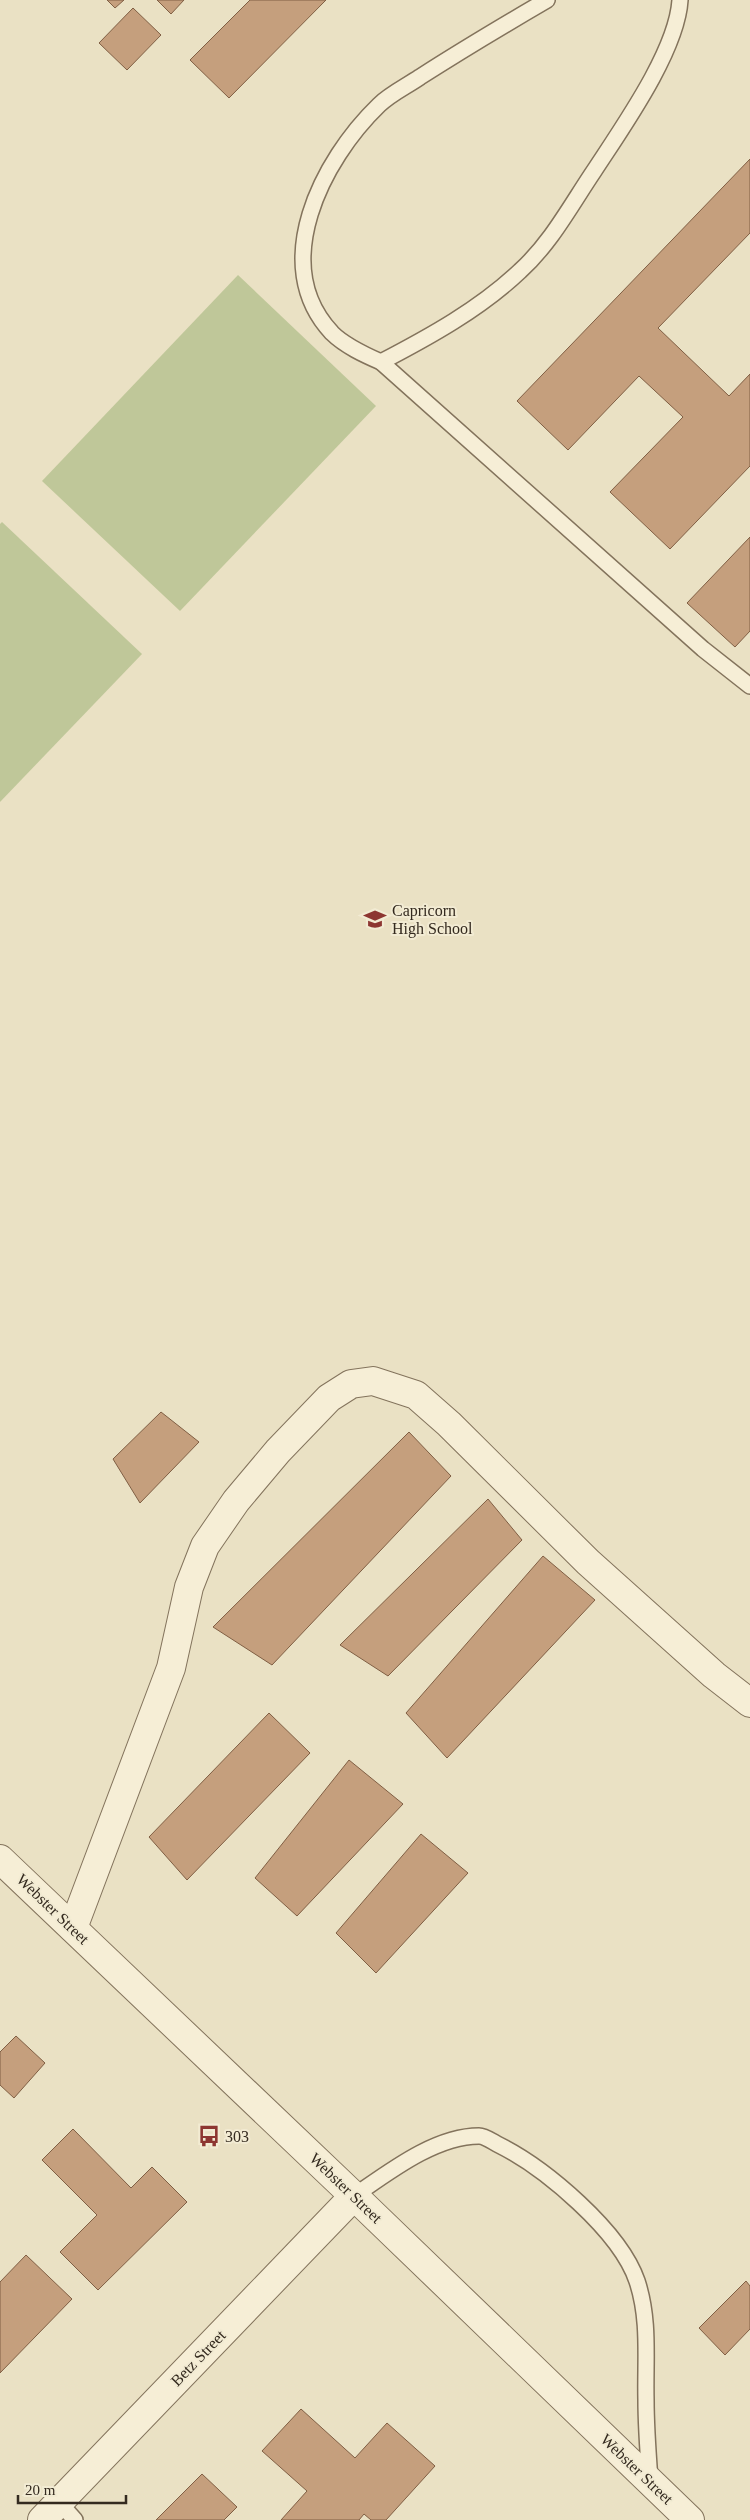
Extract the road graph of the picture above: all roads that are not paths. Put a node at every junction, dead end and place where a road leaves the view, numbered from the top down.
1 (547, 0) edge
2 (680, 0) edge
3 (381, 362) junction
4 (750, 686) edge
5 (750, 1703) edge
6 (0, 1859) edge
7 (73, 1928) junction
8 (354, 2196) junction
9 (650, 2481) junction
10 (59, 2514) edge
11 (690, 2520) edge

1 - 3 lane
2 - 3 lane
3 - 4 lane
5 - 7 street
6 - 7 street, Webster Street
7 - 8 street, Webster Street
8 - 9 street, Webster Street
8 - 9 lane
8 - 10 street, Betz Street
9 - 11 street, Webster Street

